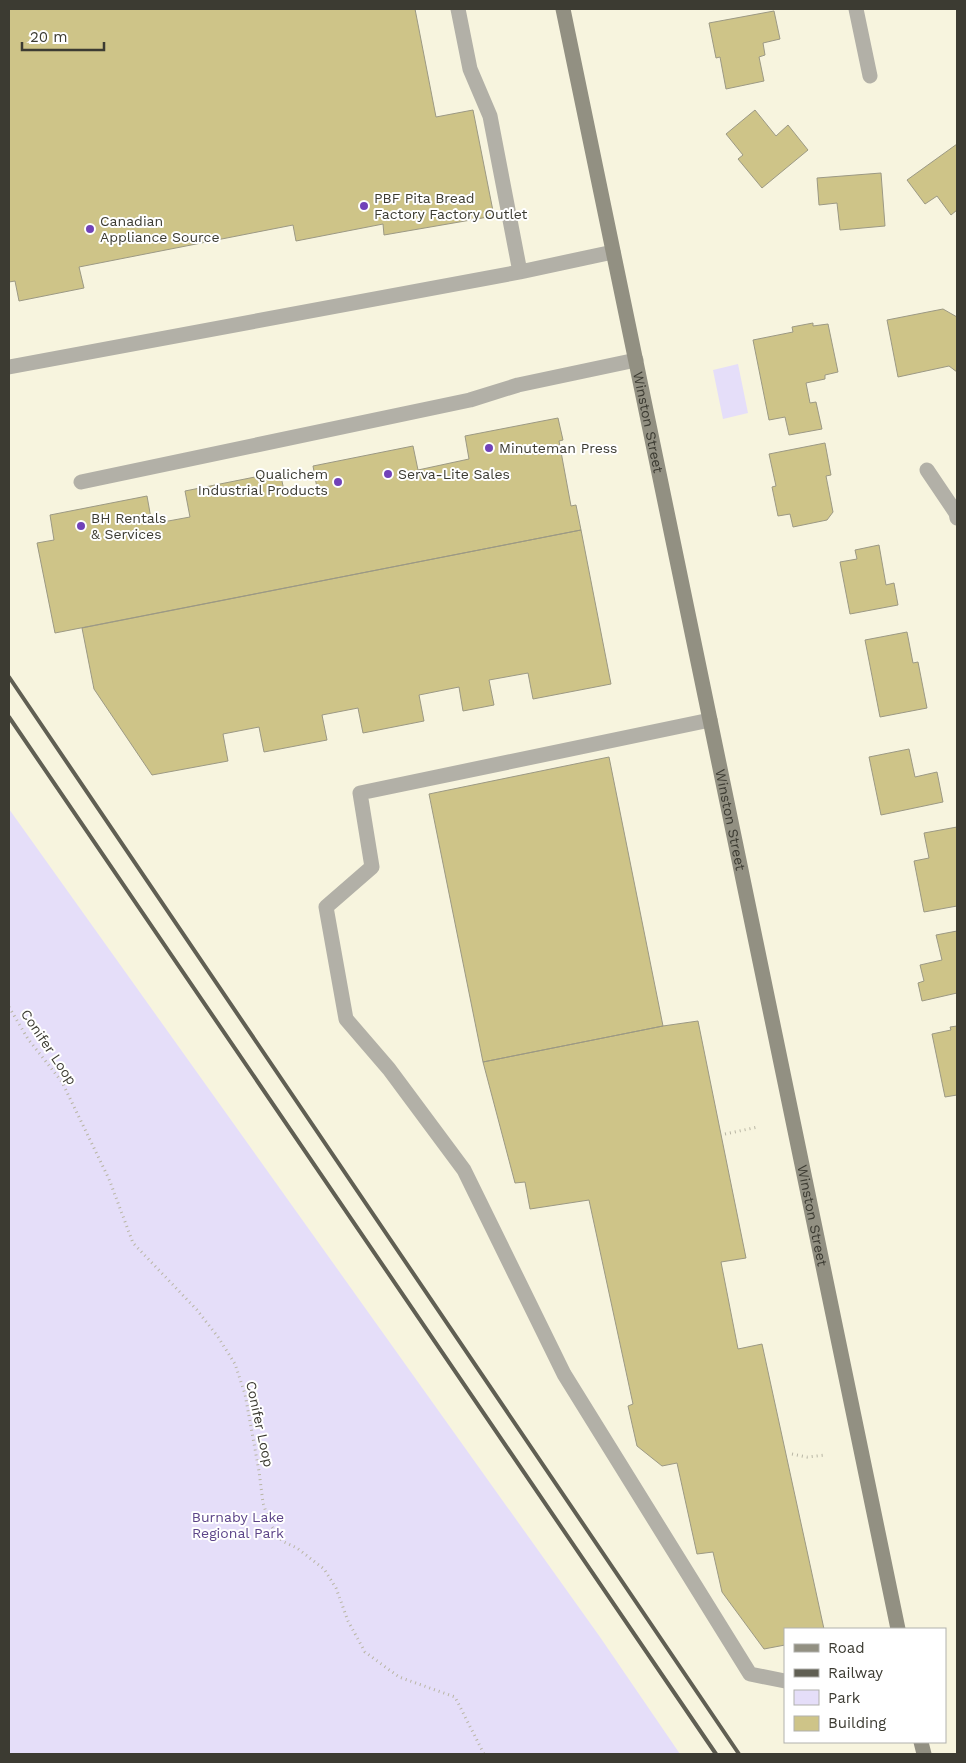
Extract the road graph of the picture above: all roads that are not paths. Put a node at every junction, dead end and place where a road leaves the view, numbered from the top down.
1 (458, 9) edge
2 (563, 9) edge
3 (856, 9) edge
4 (870, 76) dead end
5 (613, 252) junction
6 (520, 272) junction
7 (636, 360) junction
8 (9, 366) edge
9 (927, 470) dead end
10 (81, 482) dead end
11 (957, 518) edge
12 (710, 720) junction
13 (898, 1628) edge
14 (784, 1680) edge

1 - 6 street
2 - 5 street, Winston Street
3 - 4 street
5 - 6 street
5 - 7 street, Winston Street
6 - 8 street
7 - 10 street
7 - 12 street, Winston Street
9 - 11 street
12 - 13 street, Winston Street
12 - 14 street

